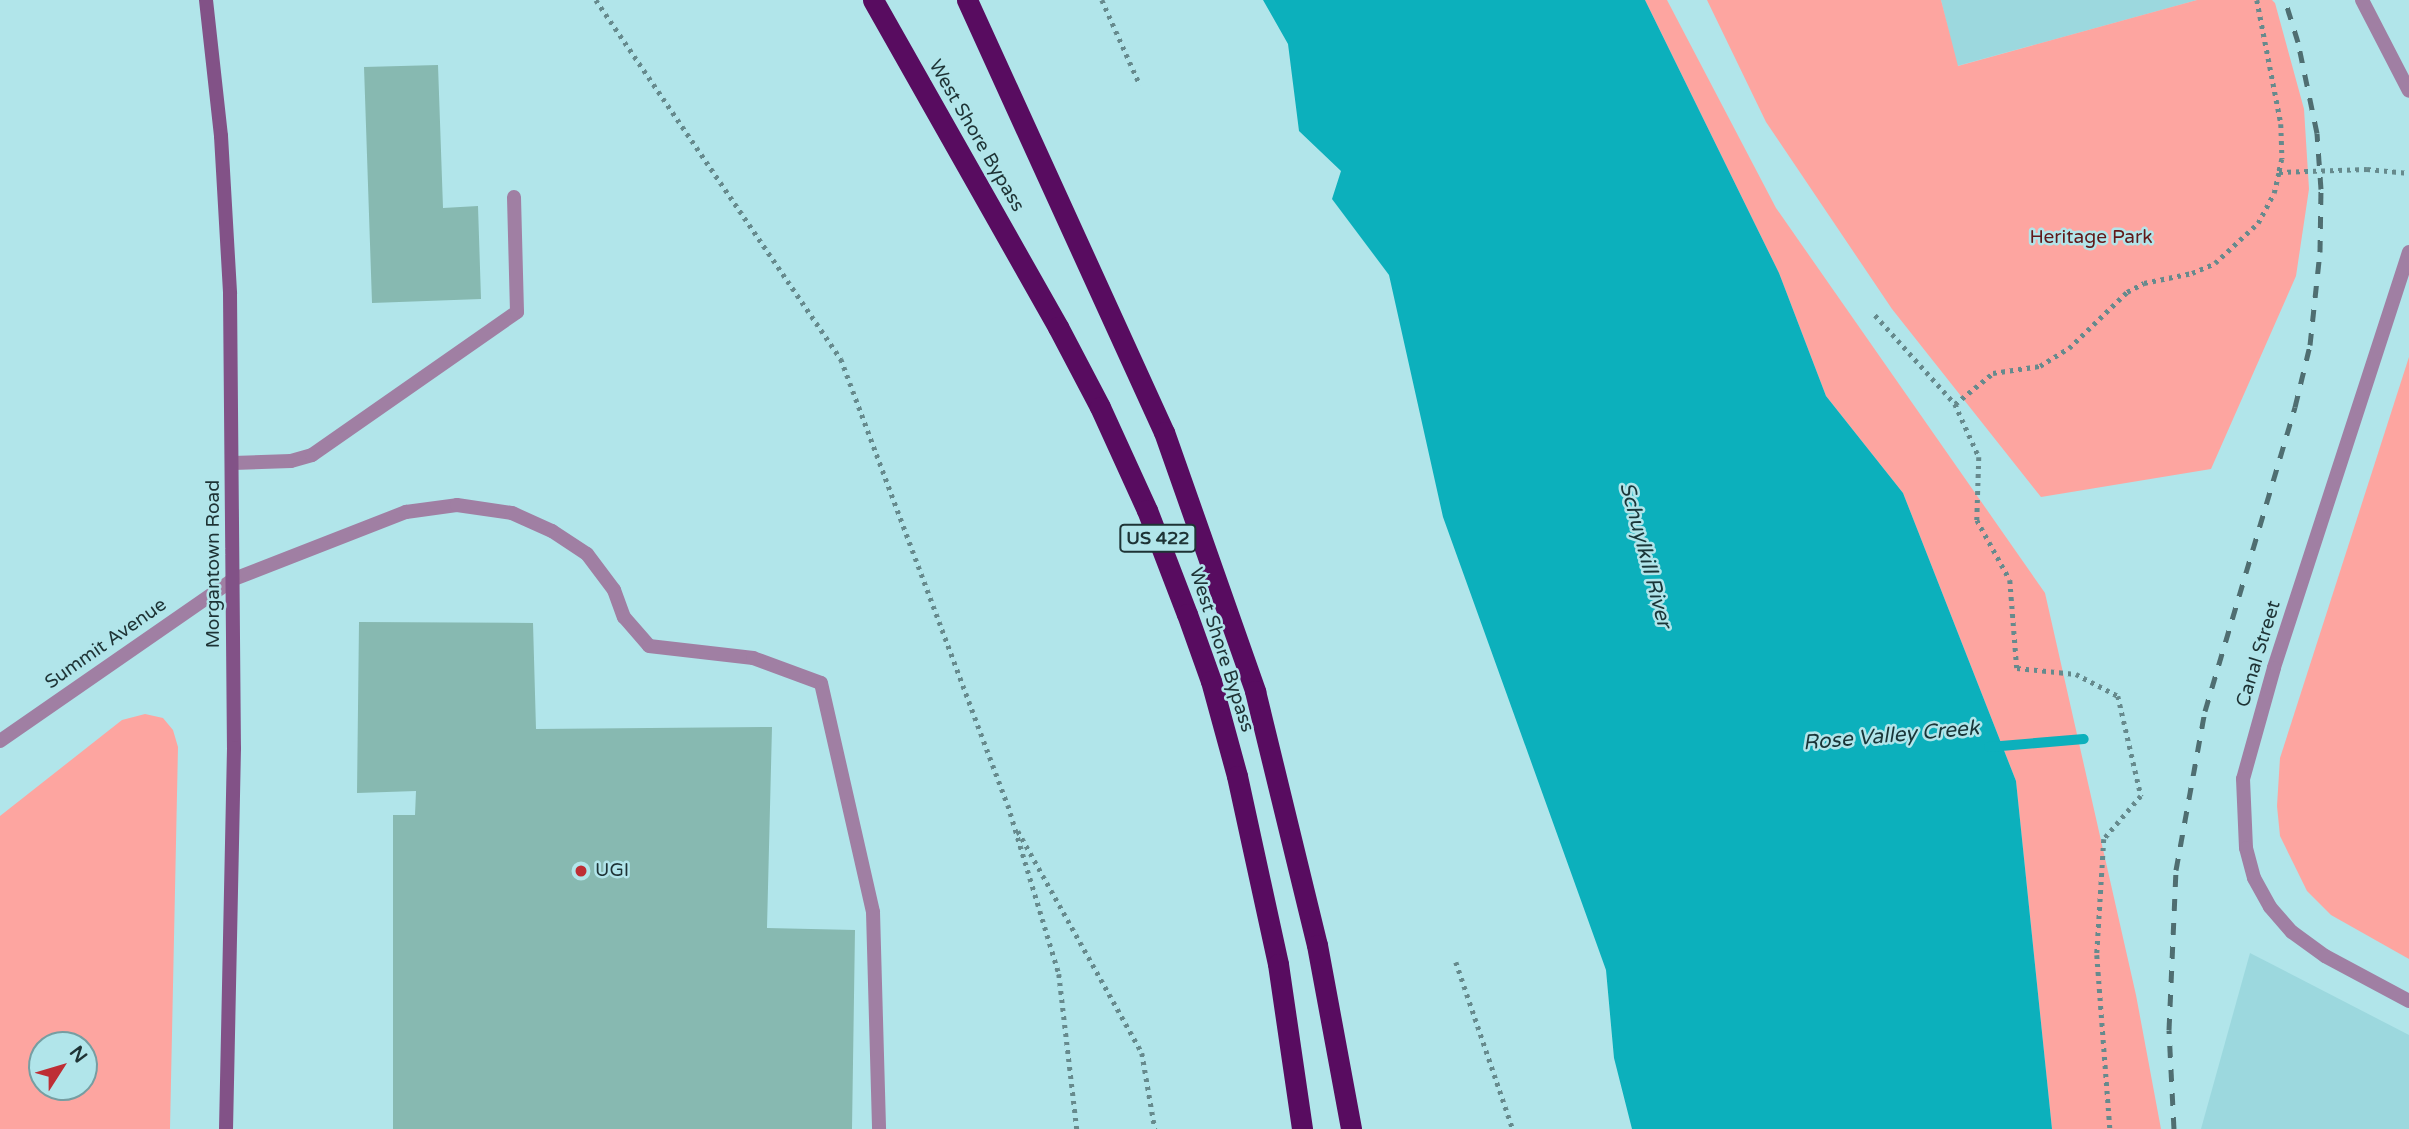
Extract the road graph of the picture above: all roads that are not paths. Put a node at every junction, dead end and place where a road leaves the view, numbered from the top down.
1 (206, 0) edge
2 (873, 0) edge
3 (967, 0) edge
4 (2362, 0) edge
5 (2409, 90) edge
6 (514, 197) dead end
7 (2409, 252) edge
8 (233, 463) junction
9 (234, 579) junction
10 (0, 741) edge
11 (2409, 1001) edge
12 (226, 1129) edge
13 (879, 1129) edge
14 (1302, 1129) edge
15 (1351, 1129) edge

1 - 8 main road, Morgantown Road
2 - 14 highway, West Shore Bypass / US 422
3 - 15 highway, West Shore Bypass / US 422
4 - 5 street
6 - 8 street
7 - 11 street, Canal Street
8 - 9 main road, Morgantown Road
9 - 10 street, Summit Avenue
9 - 12 main road, Morgantown Road
9 - 13 street, Summit Avenue

